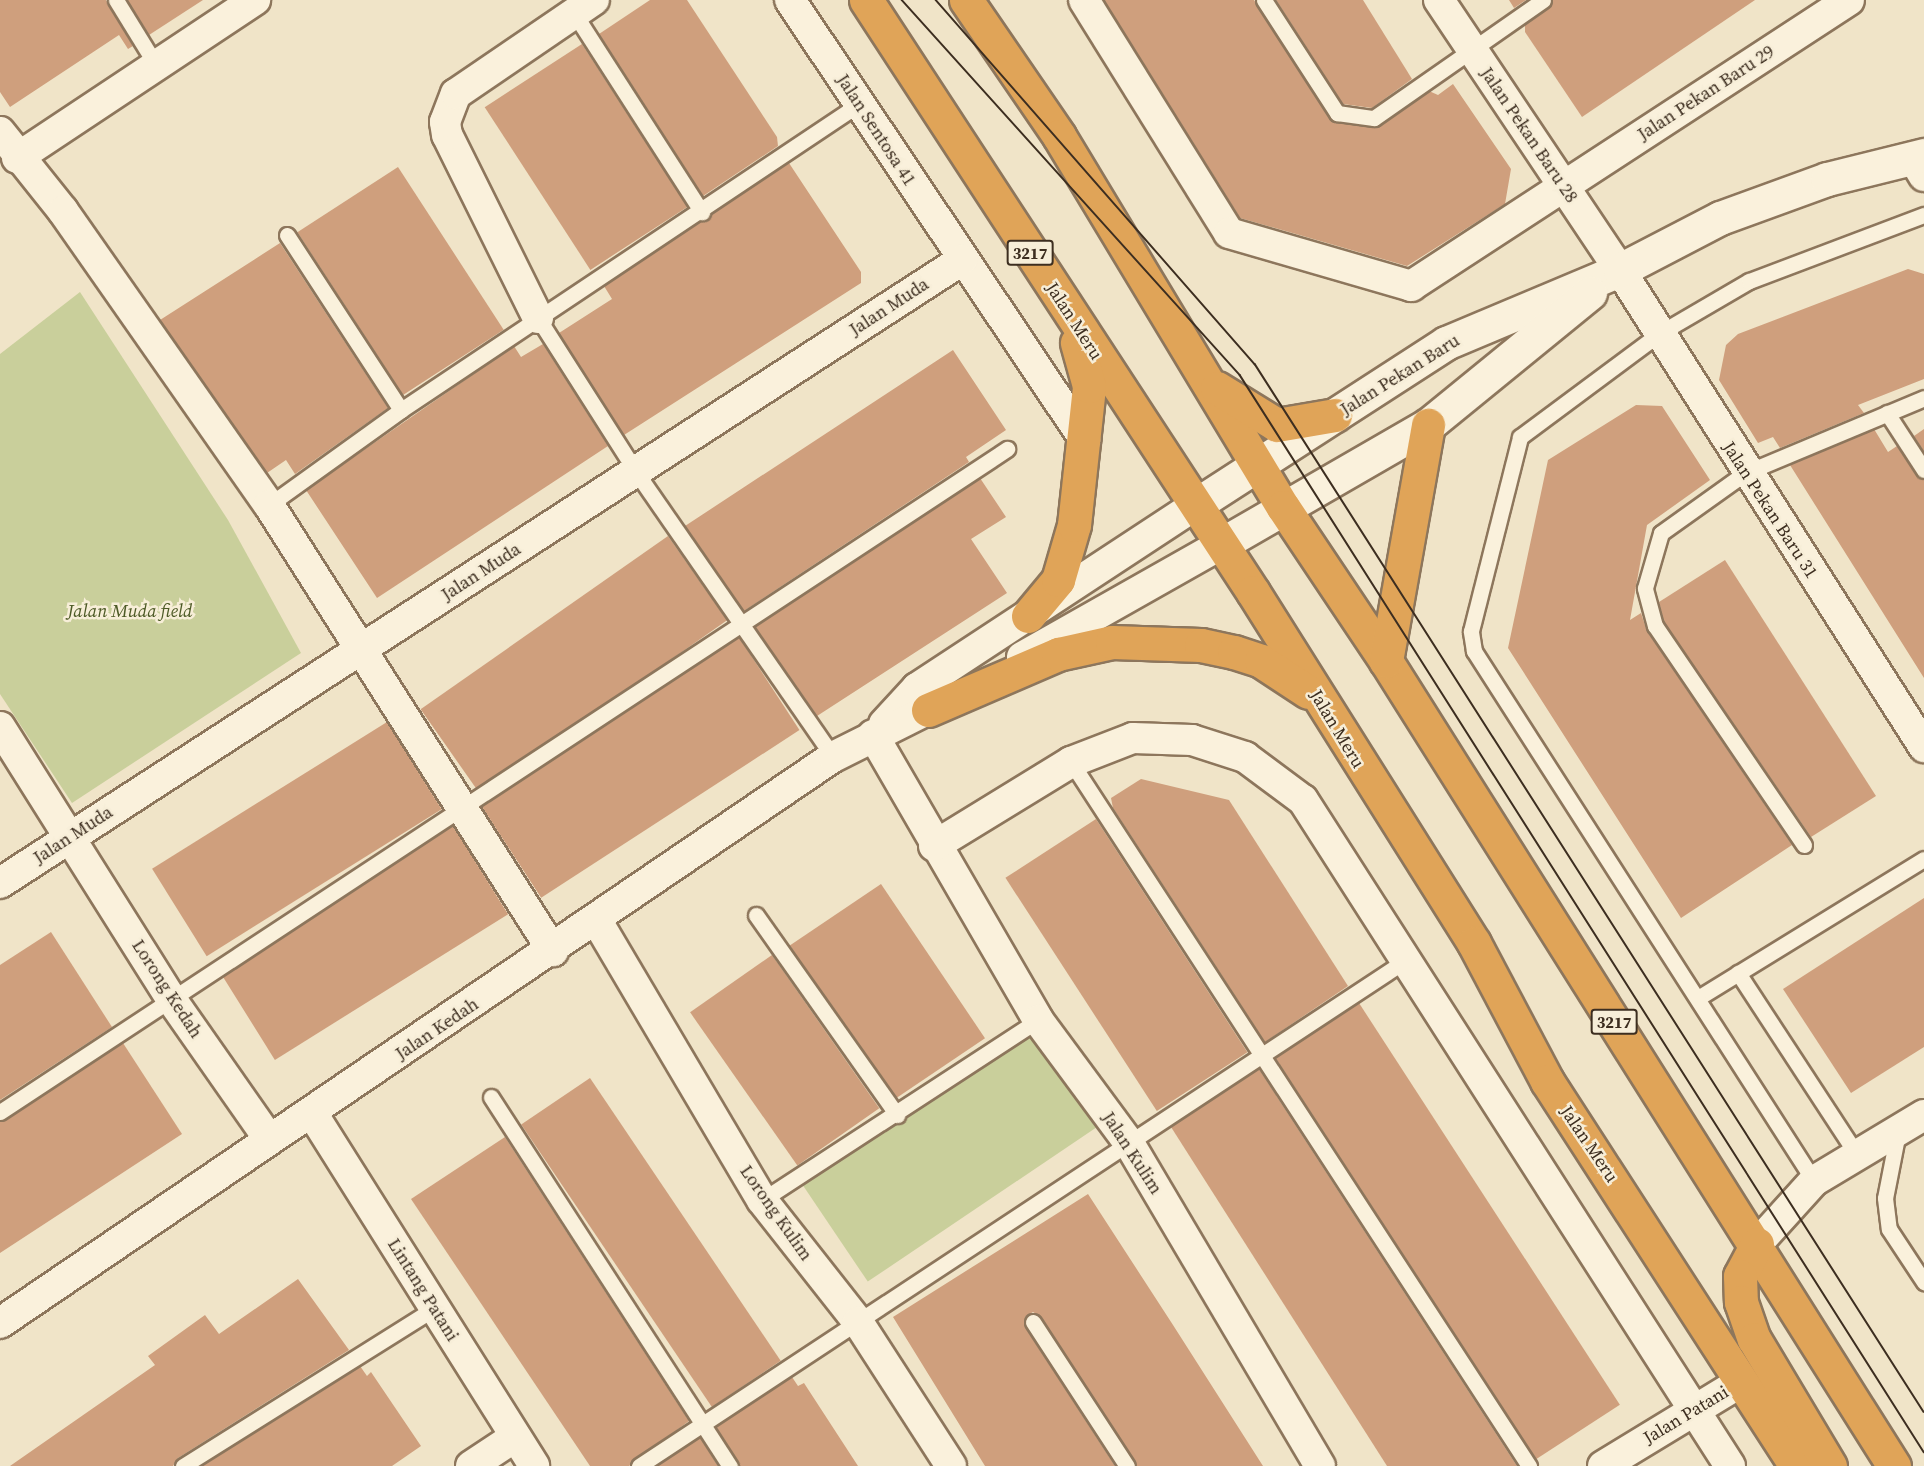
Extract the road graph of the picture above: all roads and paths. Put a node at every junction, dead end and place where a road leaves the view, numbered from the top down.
1 (116, 0) edge
2 (255, 0) edge
3 (790, 0) edge
4 (866, 0) edge
5 (966, 0) edge
6 (1084, 0) edge
7 (1264, 0) edge
8 (1439, 0) edge
9 (1543, 0) edge
10 (1849, 0) edge
11 (584, 7) edge
12 (1472, 48) junction
13 (156, 65) junction
14 (859, 104) junction
15 (0, 132) edge
16 (17, 158) junction
17 (1920, 163) edge
18 (1563, 185) junction
19 (702, 212) junction
20 (1924, 215) edge
21 (287, 235) dead end
22 (962, 260) junction
23 (1620, 270) junction
24 (1069, 314) junction
25 (538, 318) junction
26 (1660, 333) junction
27 (1208, 381) junction
28 (1924, 398) edge
29 (401, 410) junction
30 (1887, 413) junction
31 (1335, 415) junction
32 (1428, 425) junction
33 (1085, 440) junction
34 (1006, 449) dead end
35 (1257, 466) junction
36 (1924, 470) edge
37 (636, 472) junction
38 (1745, 473) junction
39 (269, 505) junction
40 (1194, 506) junction
41 (1282, 507) junction
42 (1220, 545) junction
43 (1028, 616) junction
44 (740, 625) junction
45 (362, 650) junction
46 (1386, 661) junction
47 (928, 710) junction
48 (0, 727) edge
49 (873, 735) junction
50 (1924, 747) edge
51 (833, 757) junction
52 (1071, 762) junction
53 (460, 806) junction
54 (71, 835) junction
55 (1405, 841) junction
56 (1804, 845) dead end
57 (934, 846) junction
58 (1924, 860) edge
59 (0, 883) edge
60 (756, 915) dead end
61 (597, 921) junction
62 (554, 951) junction
63 (1406, 960) junction
64 (1738, 973) junction
65 (1698, 998) junction
66 (171, 999) junction
67 (1038, 1020) junction
68 (1261, 1055) junction
69 (490, 1097) dead end
70 (0, 1112) edge
71 (312, 1113) junction
72 (897, 1115) junction
73 (1924, 1115) edge
74 (1898, 1132) junction
75 (269, 1139) junction
76 (1129, 1143) junction
77 (1857, 1155) junction
78 (1814, 1181) junction
79 (762, 1200) junction
80 (1757, 1244) junction
81 (1924, 1282) edge
82 (435, 1308) junction
83 (858, 1322) junction
84 (1034, 1322) dead end
85 (0, 1323) edge
86 (1738, 1384) junction
87 (1693, 1409) junction
88 (703, 1424) junction
89 (515, 1437) junction
90 (183, 1466) edge
91 (471, 1466) edge
92 (534, 1466) edge
93 (639, 1466) edge
94 (730, 1466) edge
95 (951, 1466) edge
96 (1126, 1466) edge
97 (1320, 1466) edge
98 (1528, 1466) edge
99 (1603, 1466) edge
100 (1730, 1466) edge
101 (1796, 1466) edge
102 (1830, 1466) edge
103 (1894, 1466) edge

1 - 13 lane
2 - 13 street
3 - 14 street, Jalan Sentosa 41
4 - 24 highway, Jalan Meru / 3217
5 - 27 highway, 3217
6 - 18 street, Jalan Pekan Baru 29
7 - 12 lane
8 - 12 street, Jalan Pekan Baru 28
9 - 12 lane
10 - 18 street, Jalan Pekan Baru 29
11 - 19 lane
11 - 25 street
12 - 18 street, Jalan Pekan Baru 28
13 - 16 street
14 - 19 lane
14 - 22 street, Jalan Sentosa 41
15 - 16 street
16 - 39 street
17 - 23 street, Jalan Pekan Baru
18 - 23 street, Jalan Pekan Baru 28
19 - 25 lane
20 - 26 lane
21 - 29 lane
22 - 33 street, Jalan Sentosa 41
22 - 37 street, Jalan Muda
23 - 26 street, Jalan Pekan Baru 31
23 - 31 street, Jalan Pekan Baru
23 - 32 street, Jalan Pekan Baru
24 - 33 highway
24 - 40 highway, Jalan Meru / 3217
25 - 29 lane
25 - 37 lane
26 - 38 street, Jalan Pekan Baru 31
26 - 65 lane
27 - 31 highway
27 - 35 highway, 3217
28 - 30 lane
29 - 39 lane
30 - 36 lane
30 - 38 lane
31 - 35 street, Jalan Pekan Baru
32 - 41 street, Jalan Pekan Baru
32 - 46 highway
33 - 43 highway
34 - 44 lane
35 - 40 street, Jalan Pekan Baru
35 - 41 highway, 3217
37 - 44 lane
37 - 45 street, Jalan Muda
38 - 50 street, Jalan Pekan Baru 31
38 - 56 lane
39 - 45 street
40 - 42 highway, Jalan Meru / 3217
40 - 43 street
41 - 42 street, Jalan Pekan Baru
41 - 46 highway, 3217
42 - 47 street
42 - 55 highway, Jalan Meru / 3217
43 - 49 street
44 - 51 lane
44 - 53 lane
45 - 53 street
45 - 54 street, Jalan Muda
46 - 80 highway, 3217
47 - 49 street
47 - 55 highway
48 - 54 street, Lorong Kedah
49 - 51 street, Jalan Kedah
49 - 57 street, Jalan Kulim
51 - 61 street, Jalan Kedah
52 - 57 street
52 - 63 street
52 - 68 lane
53 - 62 street
53 - 66 lane
54 - 59 street, Jalan Muda
54 - 66 street, Lorong Kedah
55 - 86 highway, Jalan Meru / 3217
57 - 67 street, Jalan Kulim
58 - 64 lane
60 - 72 lane
61 - 62 street, Jalan Kedah
61 - 79 street, Lorong Kulim
62 - 71 street, Jalan Kedah
63 - 68 lane
63 - 87 street
64 - 65 lane
64 - 77 lane
65 - 78 lane
66 - 70 lane
66 - 75 street, Lorong Kedah
67 - 72 lane
67 - 76 street, Jalan Kulim
68 - 76 lane
68 - 98 lane
69 - 88 lane
71 - 75 street, Jalan Kedah
71 - 82 street, Lintang Patani
72 - 79 lane
73 - 74 street
74 - 77 street
74 - 81 lane
75 - 85 street, Jalan Kedah
76 - 83 lane
76 - 97 street, Jalan Kulim
77 - 78 street
78 - 80 street
79 - 83 street, Lorong Kulim
80 - 102 highway
80 - 103 highway, 3217
82 - 89 street, Lintang Patani
82 - 90 lane
83 - 88 lane
83 - 95 street, Lorong Kulim
84 - 96 lane
86 - 87 street, Jalan Patani
86 - 101 highway, Jalan Meru / 3217
87 - 99 street, Jalan Patani
87 - 100 street
88 - 93 lane
88 - 94 lane
89 - 91 street
89 - 92 street, Lintang Patani

